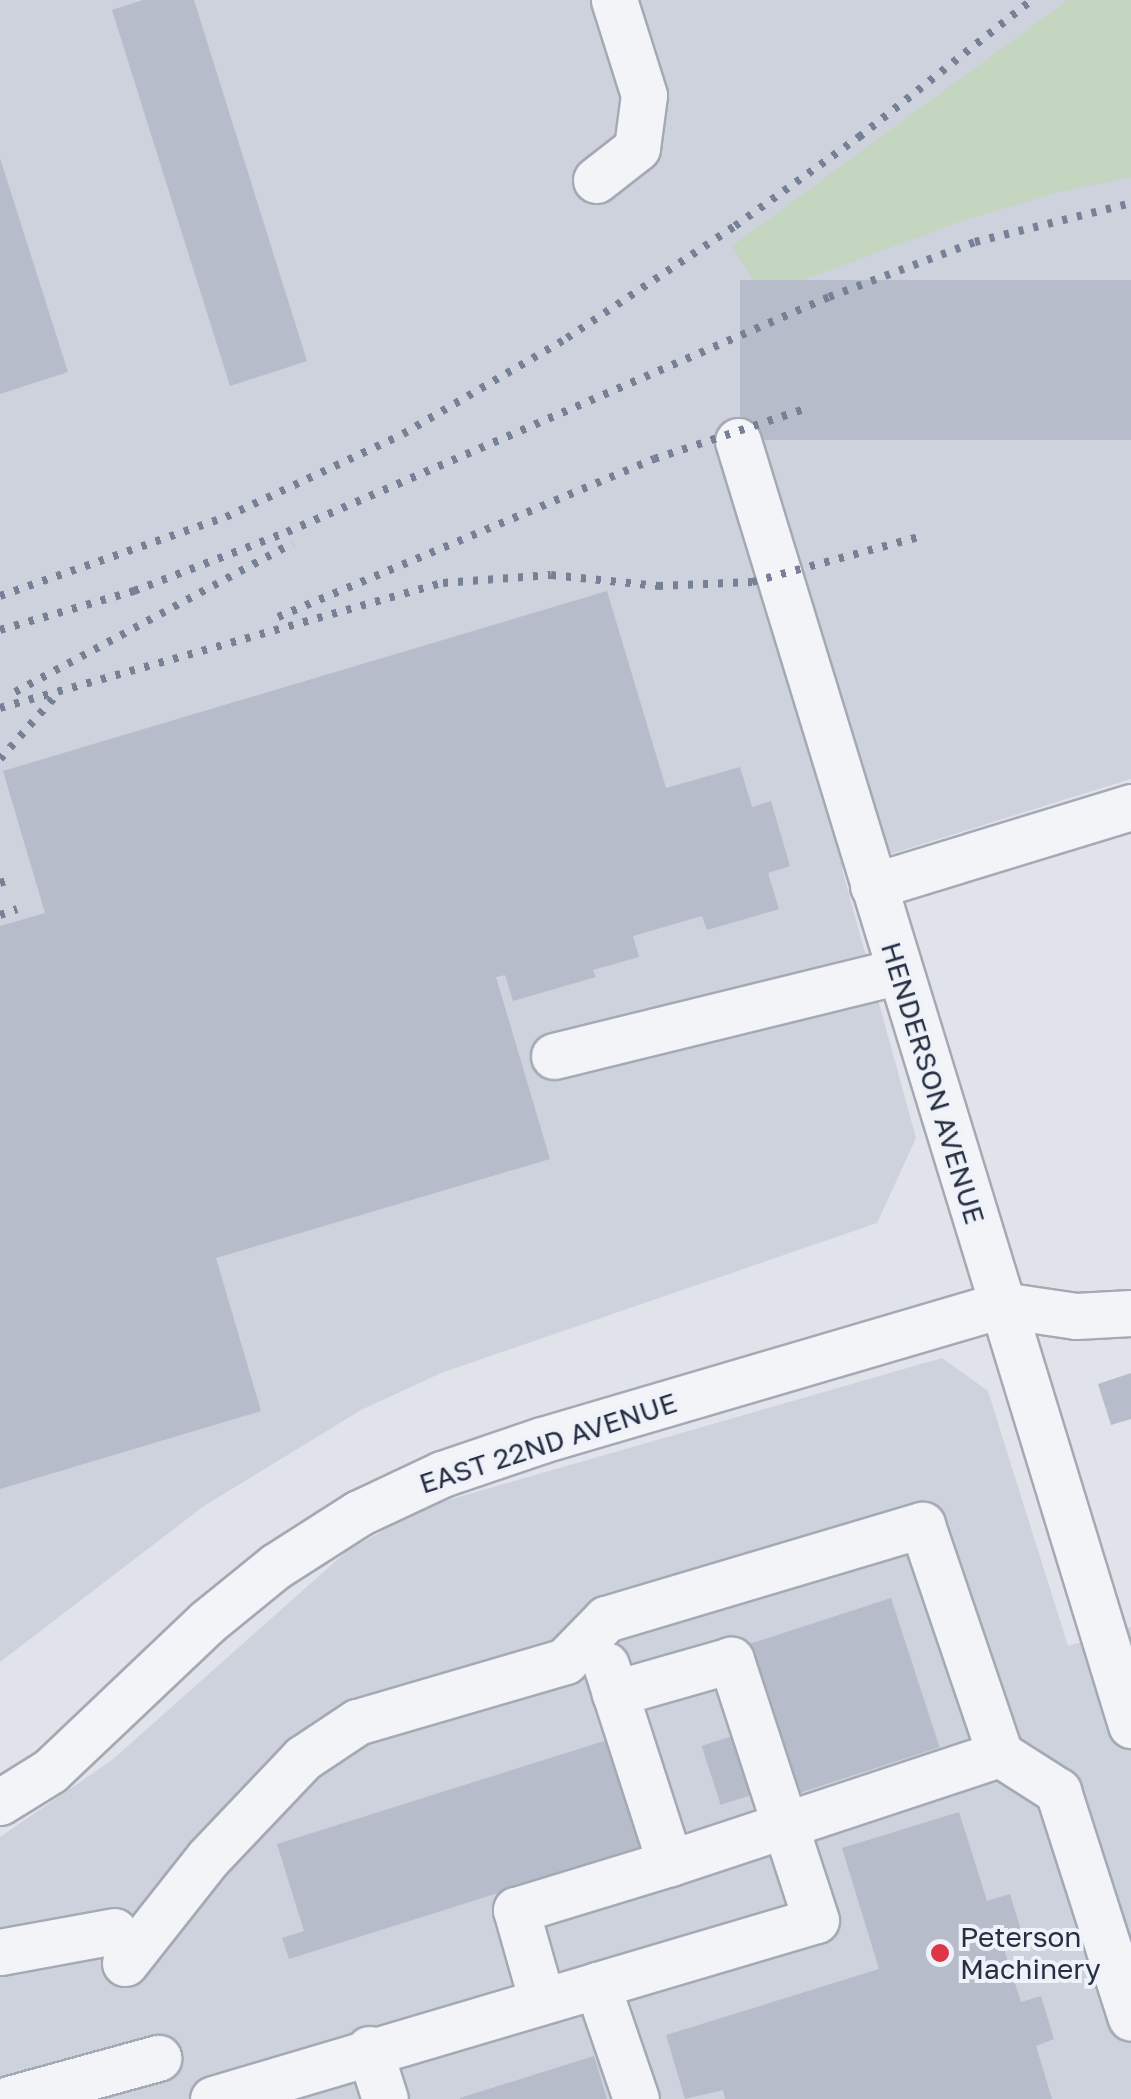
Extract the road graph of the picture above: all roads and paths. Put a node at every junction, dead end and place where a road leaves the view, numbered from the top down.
1 (614, 0) edge
2 (596, 180) dead end
3 (738, 441) dead end
4 (1131, 806) edge
5 (873, 886) junction
6 (899, 971) junction
7 (554, 1056) dead end
8 (1001, 1305) junction
9 (1131, 1314) edge
10 (594, 1630) junction
11 (615, 1693) junction
12 (1131, 1724) edge
13 (1000, 1754) junction
14 (0, 1802) edge
15 (786, 1825) junction
16 (670, 1864) junction
17 (1115, 1910) edge
18 (0, 1952) edge
19 (597, 1985) junction
20 (542, 2000) junction
21 (1131, 2018) edge
22 (369, 2049) junction
23 (158, 2058) dead end
24 (9, 2099) edge
25 (213, 2099) edge
26 (385, 2099) edge
27 (636, 2099) edge

1 - 2 street
3 - 5 street, HENDERSON AVENUE
4 - 5 street
5 - 6 street, HENDERSON AVENUE
6 - 7 street
6 - 8 street, HENDERSON AVENUE
8 - 9 street, EAST 22ND AVENUE
8 - 12 street, HENDERSON AVENUE
8 - 14 street, EAST 22ND AVENUE
10 - 11 street
10 - 13 street
10 - 18 street
11 - 15 street
11 - 16 street
13 - 15 street
13 - 17 street
15 - 16 street
15 - 19 street
16 - 20 street
17 - 21 street
19 - 20 street
19 - 27 street
20 - 22 street
22 - 25 street
22 - 26 street
23 - 24 street

